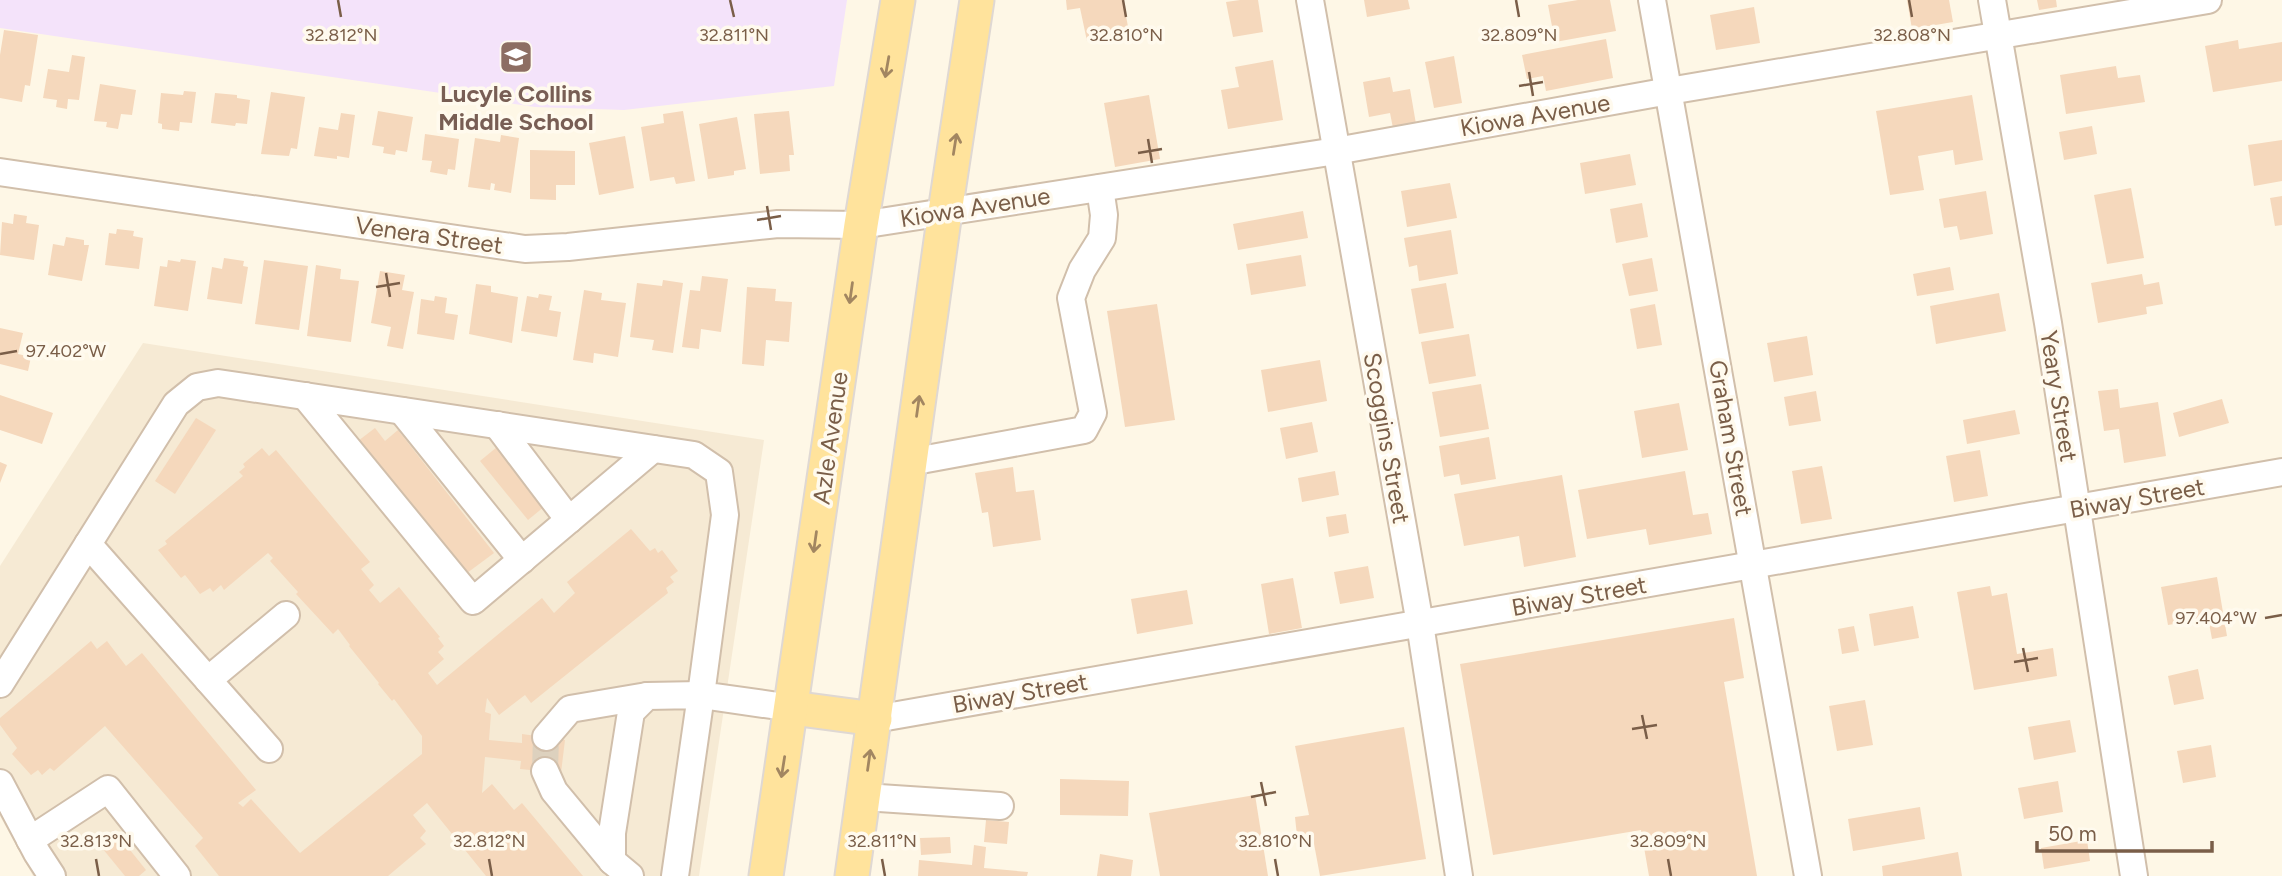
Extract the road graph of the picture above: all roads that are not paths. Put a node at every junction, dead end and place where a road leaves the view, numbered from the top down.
1 (898, 0) edge
2 (977, 0) edge
3 (1310, 0) edge
4 (1652, 0) edge
5 (1992, 0) edge
6 (2208, 0) edge
7 (1998, 36) junction
8 (1669, 91) junction
9 (1336, 151) junction
10 (0, 172) edge
11 (1100, 188) junction
12 (945, 212) junction
13 (861, 225) junction
14 (305, 396) junction
15 (402, 411) junction
16 (497, 425) junction
17 (653, 449) junction
18 (910, 462) junction
19 (2282, 472) edge
20 (2077, 509) junction
21 (569, 520) junction
22 (88, 544) junction
23 (522, 560) junction
24 (1754, 565) junction
25 (286, 615) dead end
26 (1420, 624) junction
27 (208, 680) junction
28 (0, 684) edge
29 (701, 695) junction
30 (647, 696) junction
31 (792, 708) junction
32 (875, 719) junction
33 (546, 737) tunnel mouth
34 (269, 749) dead end
35 (545, 771) tunnel mouth
36 (0, 783) edge
37 (864, 797) junction
38 (1000, 806) dead end
39 (30, 840) junction
40 (621, 868) edge
41 (52, 876) edge
42 (177, 876) edge
43 (675, 876) edge
44 (766, 876) edge
45 (852, 876) edge
46 (1459, 876) edge
47 (1808, 876) edge
48 (2134, 876) edge

1 -> 13 main road, Azle Avenue
12 -> 2 main road
3 - 9 street, Scoggins Street
4 - 8 street, Graham Street
5 - 7 street, Yeary Street
6 - 7 street, Kiowa Avenue
7 - 8 street, Kiowa Avenue
7 - 20 street, Yeary Street
8 - 9 street, Kiowa Avenue
8 - 24 street, Graham Street
9 - 11 street, Kiowa Avenue
9 - 26 street, Scoggins Street
10 - 13 street, Venera Street
11 - 12 street, Kiowa Avenue
11 - 18 street
12 - 13 street, Kiowa Avenue
18 -> 12 main road
13 -> 31 main road, Azle Avenue
14 - 15 street
14 - 22 street
14 - 23 street
15 - 16 street
15 - 23 street
16 - 17 street
16 - 21 street
17 - 21 street
17 - 29 street
18 - 32 main road
19 - 20 street, Biway Street
20 - 24 street, Biway Street
20 - 48 street, Yeary Street
21 - 23 street
22 - 27 street
22 - 28 street
24 - 26 street, Biway Street
24 - 47 street, Graham Street
25 - 27 street
26 - 32 street, Biway Street
26 - 46 street, Scoggins Street
27 - 34 street
29 - 30 street
29 - 31 street
29 - 43 street
30 - 33 street
30 - 40 street
31 - 32 main road
31 -> 44 main road, Azle Avenue
37 -> 32 main road
35 - 40 street
36 - 39 street
37 - 38 street
37 - 45 main road
39 - 41 street
39 - 42 street

